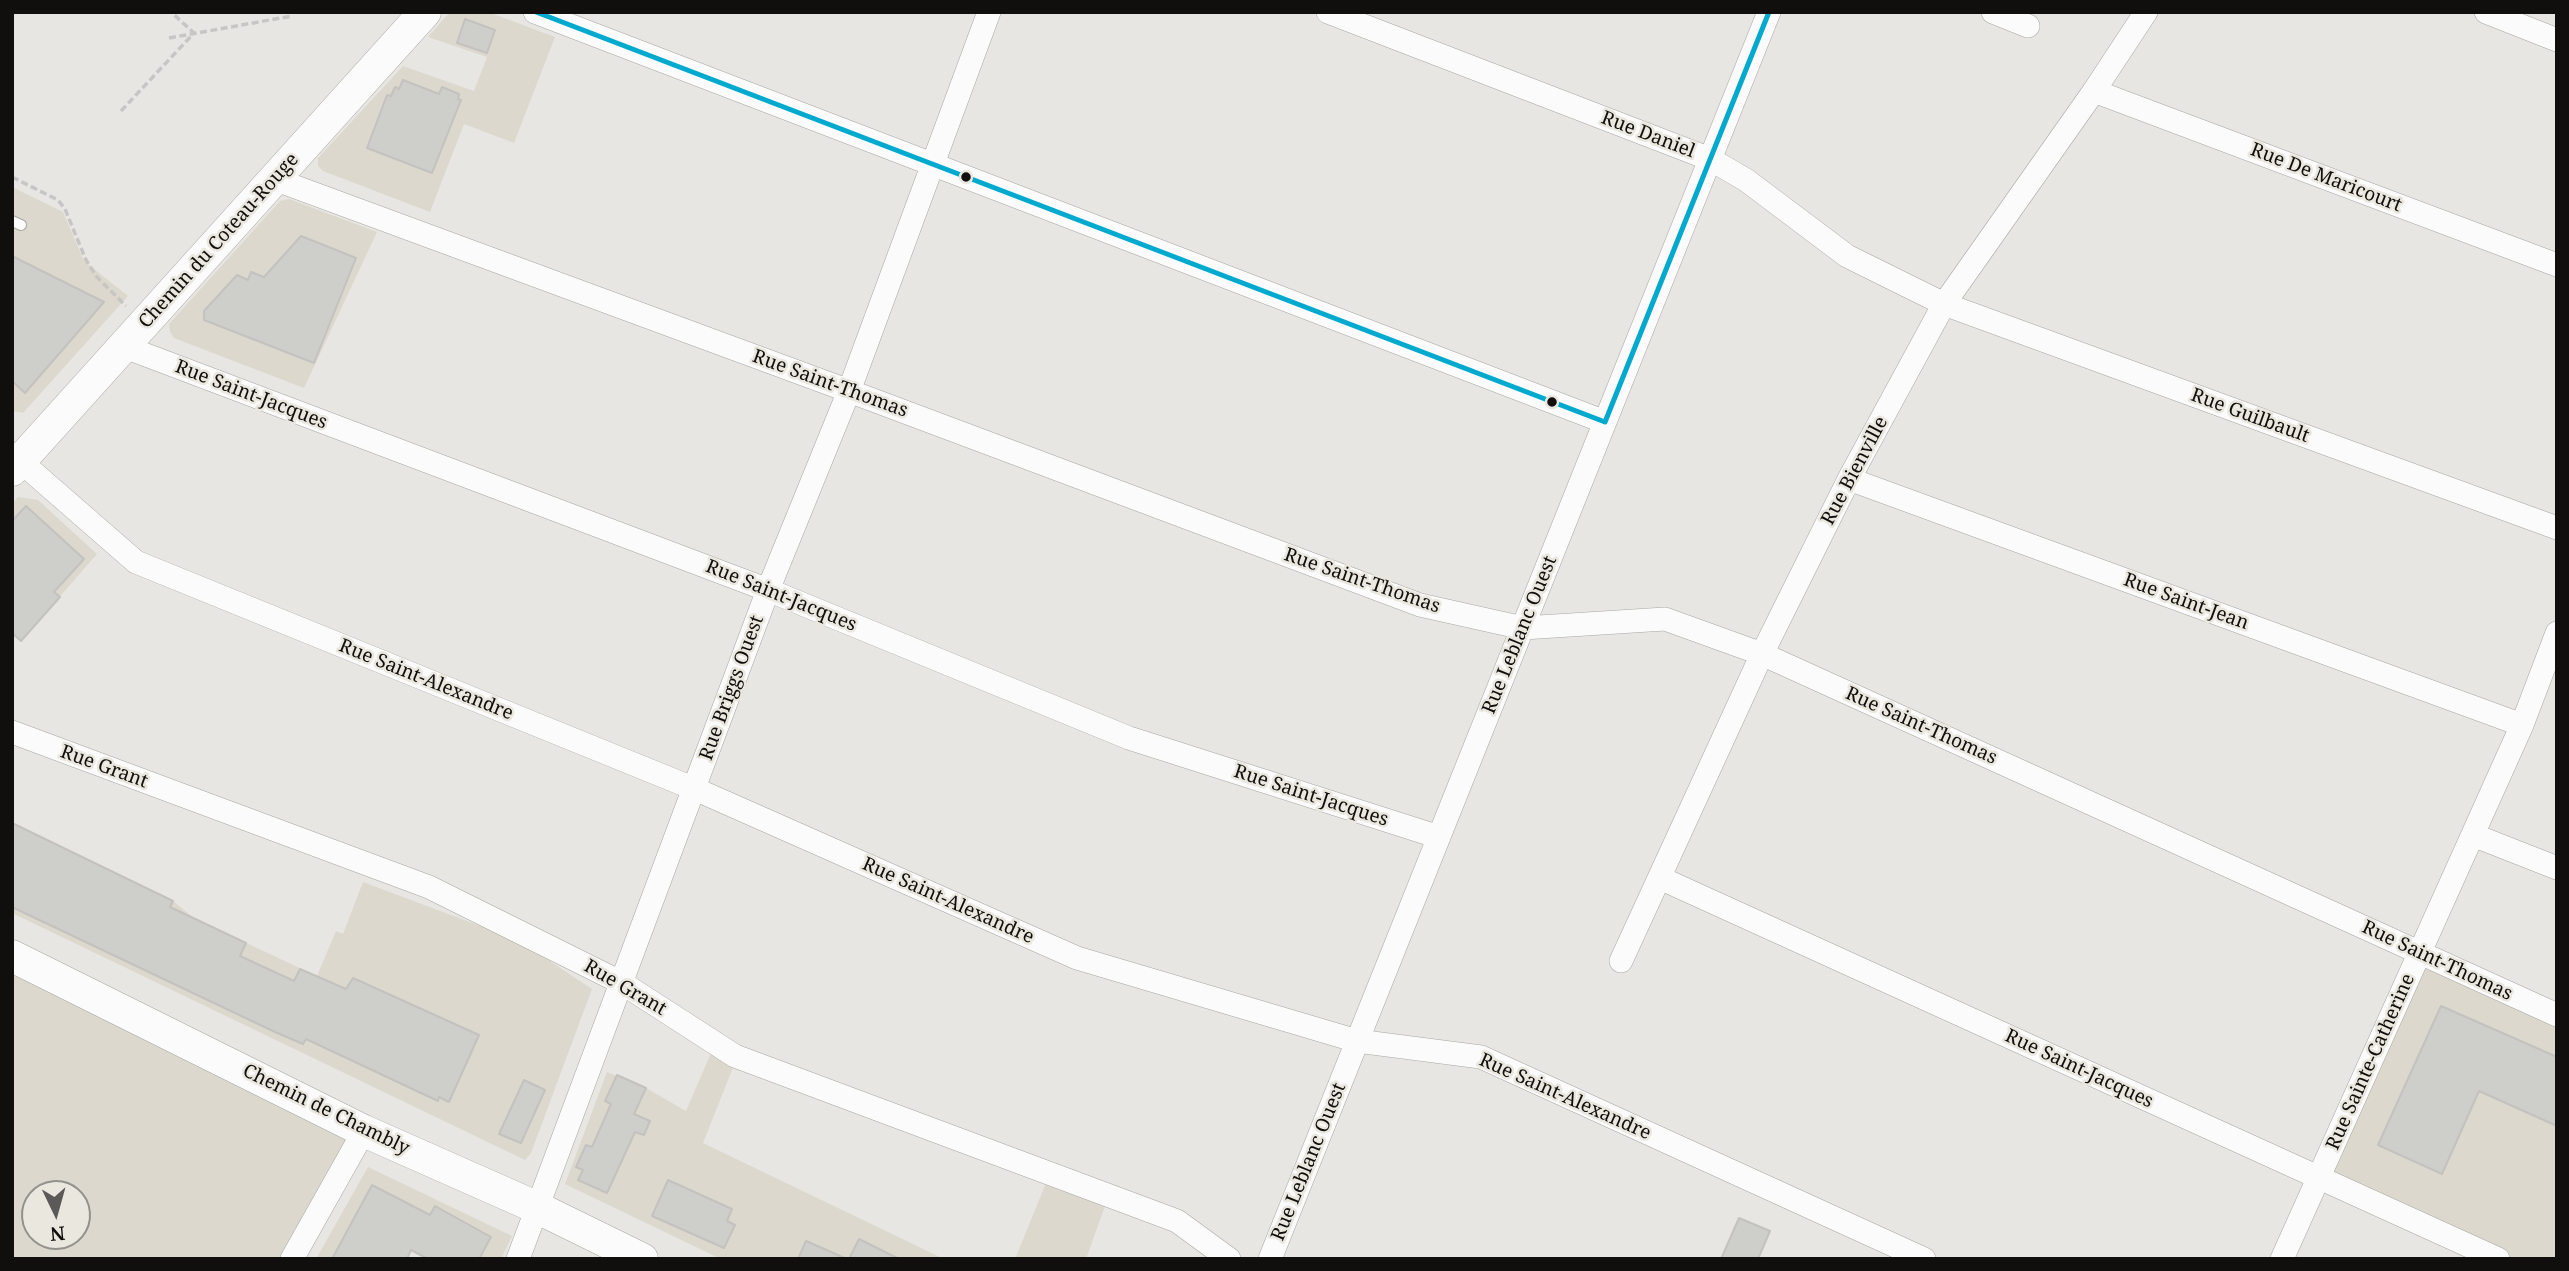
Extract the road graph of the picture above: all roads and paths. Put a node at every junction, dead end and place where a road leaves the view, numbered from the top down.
1 (171, 12) edge
2 (425, 12) edge
3 (535, 12) edge
4 (989, 12) edge
5 (1328, 12) edge
6 (1769, 12) edge
7 (1993, 12) edge
8 (2146, 12) edge
9 (2486, 12) edge
10 (292, 16) dead end
11 (2028, 26) dead end
12 (194, 33) junction
13 (169, 38) dead end
14 (2557, 40) edge
15 (2095, 91) junction
16 (121, 111) dead end
17 (1710, 159) junction
18 (933, 163) junction
19 (12, 177) edge
20 (274, 179) junction
21 (2557, 265) edge
22 (1944, 304) junction
23 (146, 323) junction
24 (125, 347) junction
25 (849, 391) junction
26 (1605, 422) junction
27 (15, 461) edge
28 (1849, 479) junction
29 (2557, 528) edge
30 (768, 590) junction
31 (1523, 628) junction
32 (2557, 633) edge
33 (1762, 654) junction
34 (2522, 725) junction
35 (12, 732) edge
36 (695, 789) junction
37 (2473, 835) junction
38 (1439, 837) junction
39 (2557, 868) edge
40 (1660, 878) junction
41 (2420, 952) junction
42 (12, 956) edge
43 (1621, 961) dead end
44 (622, 983) junction
45 (2557, 1015) edge
46 (1357, 1041) junction
47 (364, 1131) junction
48 (2318, 1178) junction
49 (538, 1208) junction
50 (292, 1259) edge
51 (518, 1259) edge
52 (642, 1259) edge
53 (1229, 1259) edge
54 (1270, 1259) edge
55 (1924, 1259) edge
56 (2282, 1259) edge
57 (2498, 1259) edge

1 - 12 path
2 - 20 main road, Chemin du Coteau-Rouge
3 - 18 street
4 - 18 street, Rue Briggs Ouest
5 - 17 street, Rue Daniel
6 - 17 street, Rue Leblanc Ouest
7 - 11 street
8 - 15 street, Rue Bienville
9 - 14 street
10 - 12 path
12 - 13 path
12 - 16 path
15 - 21 street, Rue De Maricourt
15 - 22 street, Rue Bienville
17 - 22 street, Rue Daniel
17 - 26 street, Rue Leblanc Ouest
18 - 25 street, Rue Briggs Ouest
18 - 26 street
19 - 23 path
20 - 23 main road, Chemin du Coteau-Rouge
20 - 25 street, Rue Saint-Thomas
22 - 28 street, Rue Bienville
22 - 29 street, Rue Guilbault
23 - 24 main road, Chemin du Coteau-Rouge
24 - 27 main road, Chemin du Coteau-Rouge
24 - 30 street, Rue Saint-Jacques
25 - 30 street, Rue Briggs Ouest
25 - 31 street, Rue Saint-Thomas
26 - 31 street, Rue Leblanc Ouest
27 - 36 street, Rue Saint-Alexandre
28 - 33 street, Rue Bienville
28 - 34 street, Rue Saint-Jean
30 - 36 street, Rue Briggs Ouest
30 - 38 street, Rue Saint-Jacques
31 - 33 street, Rue Saint-Thomas
31 - 38 street, Rue Leblanc Ouest
32 - 34 street, Rue Sainte-Catherine
33 - 40 street, Rue Bienville
33 - 41 street, Rue Saint-Thomas
34 - 37 street, Rue Sainte-Catherine
35 - 44 street, Rue Grant
36 - 44 street, Rue Briggs Ouest
36 - 46 street, Rue Saint-Alexandre
37 - 39 street
37 - 41 street, Rue Sainte-Catherine
38 - 46 street, Rue Leblanc Ouest
40 - 43 street, Rue Bienville
40 - 48 street, Rue Saint-Jacques
41 - 45 street, Rue Saint-Thomas
41 - 48 street, Rue Sainte-Catherine
42 - 47 main road, Chemin de Chambly
44 - 49 street, Rue Briggs Ouest
44 - 53 street, Rue Grant
46 - 54 street, Rue Leblanc Ouest
46 - 55 street, Rue Saint-Alexandre
47 - 49 main road, Chemin de Chambly
47 - 50 street
48 - 56 street, Rue Sainte-Catherine
48 - 57 street, Rue Saint-Jacques
49 - 51 street, Rue Briggs Ouest
49 - 52 main road, Chemin de Chambly

